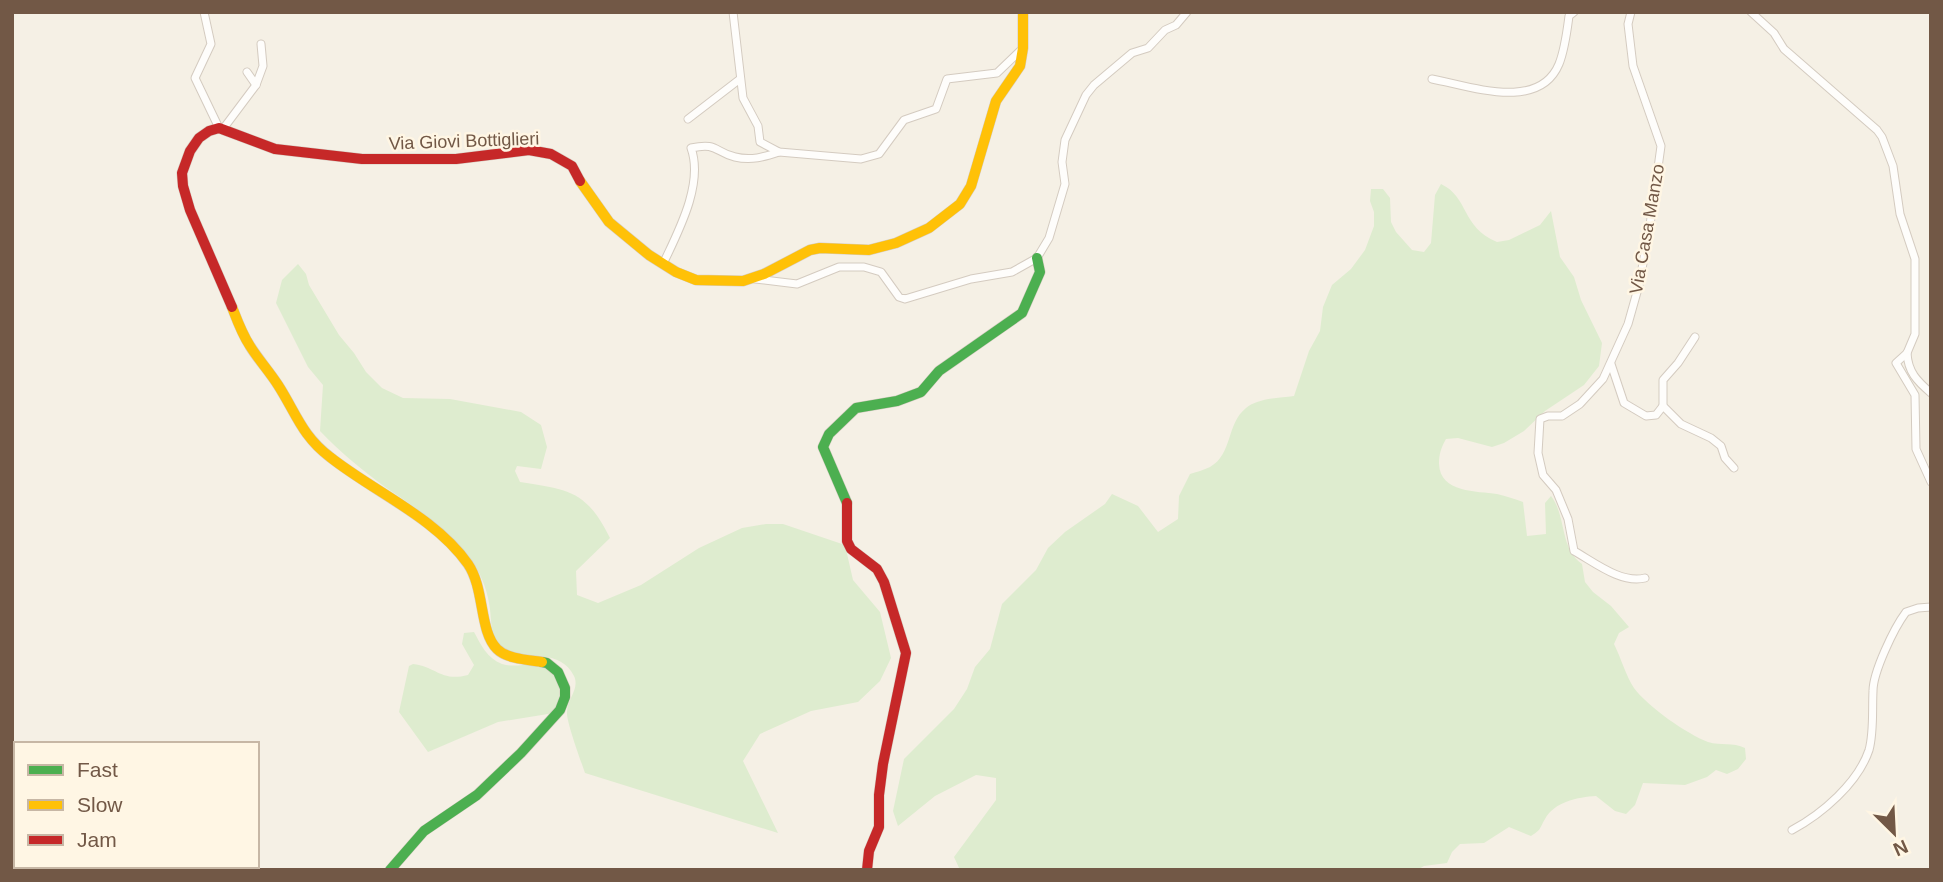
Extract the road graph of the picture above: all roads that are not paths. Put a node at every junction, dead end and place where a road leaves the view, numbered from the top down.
1 (204, 12) edge
2 (733, 12) edge
3 (1023, 12) edge
4 (1187, 12) edge
5 (1574, 12) edge
6 (1631, 12) edge
7 (1751, 12) edge
8 (261, 44) dead end
9 (1023, 48) junction
10 (247, 72) dead end
11 (740, 79) junction
12 (1432, 79) dead end
13 (256, 85) junction
14 (688, 119) dead end
15 (221, 129) junction
16 (779, 152) junction
17 (1037, 258) junction
18 (663, 264) junction
19 (753, 279) junction
20 (1695, 337) dead end
21 (1907, 353) junction
22 (1611, 364) junction
23 (1931, 393) edge
24 (1663, 406) junction
25 (1734, 468) dead end
26 (1931, 482) edge
27 (1645, 578) dead end
28 (1931, 607) edge
29 (1792, 830) dead end
30 (390, 870) edge
31 (867, 870) edge

1 - 15 street
2 - 11 street
3 - 9 street, Via Giovi Bottiglieri
4 - 17 street
5 - 12 street
6 - 22 street, Via Casa Manzo
7 - 21 street
8 - 13 street
9 - 16 street
9 - 19 street, Via Giovi Bottiglieri
10 - 13 street
11 - 14 street
11 - 16 street
13 - 15 street
15 - 18 street, Via Giovi Bottiglieri
15 - 30 street
16 - 18 street
17 - 19 street
17 - 31 street
18 - 19 street, Via Giovi Bottiglieri
20 - 24 street
21 - 23 street
21 - 26 street
22 - 24 street
22 - 27 street, Via Casa Manzo
24 - 25 street
28 - 29 street

